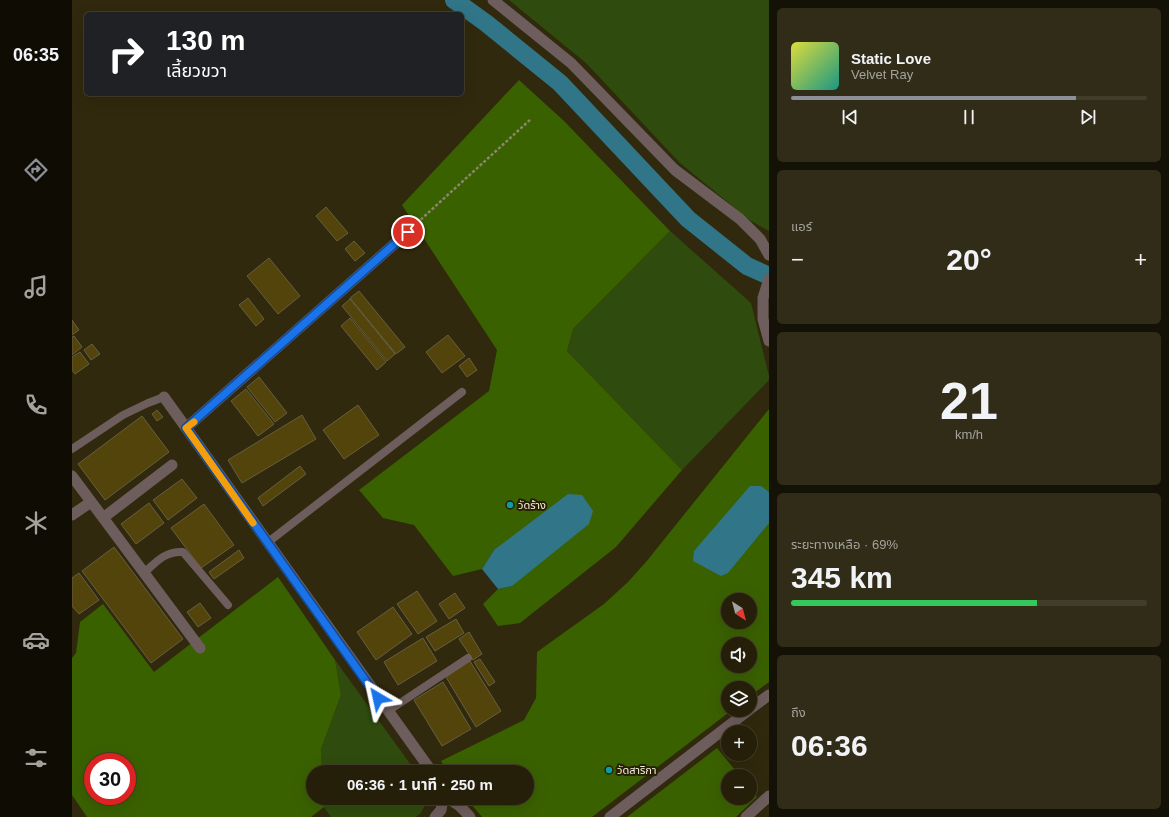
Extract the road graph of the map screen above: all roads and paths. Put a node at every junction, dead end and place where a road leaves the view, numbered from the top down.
1 (493, 0) edge
2 (530, 119) dead end
3 (408, 232) joint
4 (769, 255) edge
5 (769, 279) edge
6 (769, 341) edge
7 (462, 392) dead end
8 (164, 397) joint
9 (186, 428) junction
10 (72, 449) edge
11 (172, 465) dead end
12 (72, 476) edge
13 (91, 502) junction
14 (72, 515) edge
15 (103, 518) junction
16 (267, 543) junction
17 (144, 573) junction
18 (228, 605) dead end
19 (200, 648) dead end
20 (468, 658) dead end
21 (769, 695) edge
22 (757, 704) edge
23 (388, 711) junction
24 (741, 717) edge
25 (427, 765) edge
26 (769, 796) edge
27 (442, 805) edge
28 (458, 805) edge
29 (435, 817) edge
30 (470, 817) edge
31 (610, 817) edge
32 (746, 817) edge

1 - 4 street
2 - 3 path
3 - 9 street
5 - 6 street
7 - 16 lane
8 - 9 street
8 - 10 lane
9 - 16 street
11 - 15 street
12 - 13 street
13 - 14 street
13 - 15 street
15 - 17 street
16 - 23 street
17 - 18 lane
17 - 19 street
20 - 23 lane
21 - 22 street
23 - 25 street
24 - 31 street
26 - 32 street
27 - 29 street
28 - 30 street

